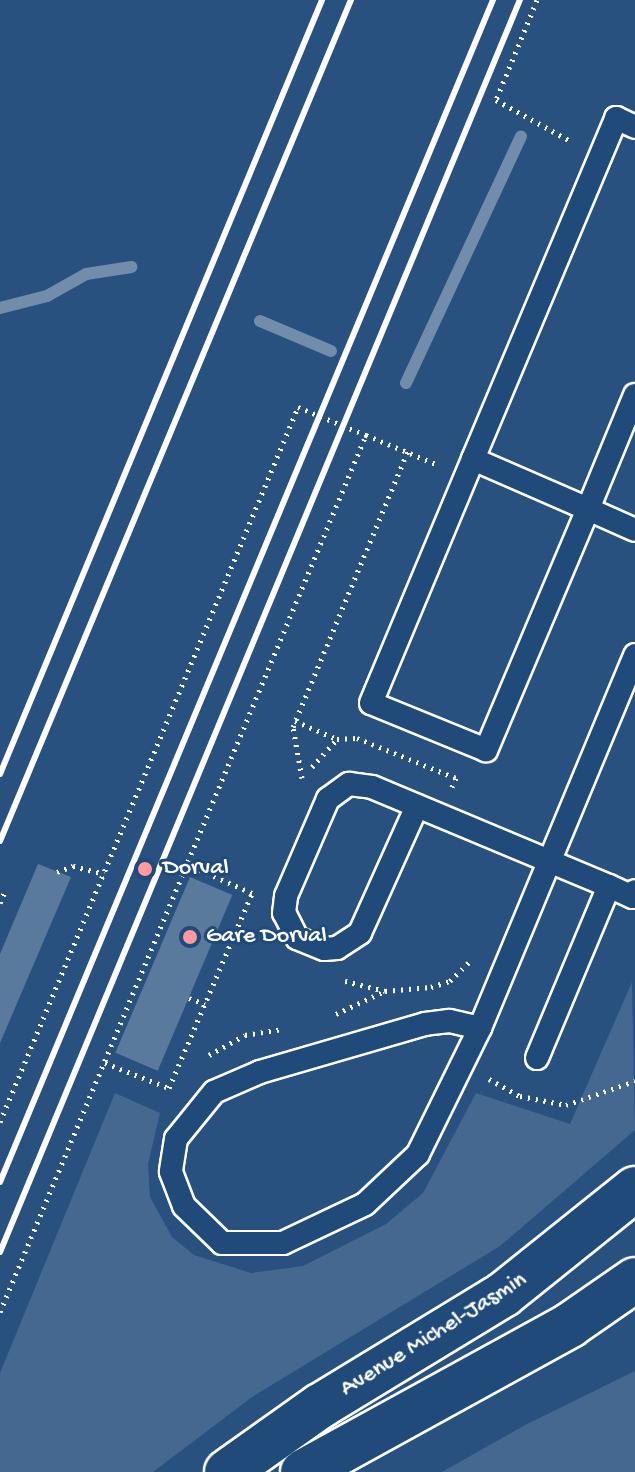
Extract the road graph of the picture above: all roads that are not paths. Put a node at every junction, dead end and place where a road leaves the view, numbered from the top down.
1 (635, 127) edge
2 (635, 395) edge
3 (473, 459) junction
4 (588, 509) junction
5 (635, 530) edge
6 (635, 655) edge
7 (417, 806) junction
8 (548, 862) junction
9 (609, 886) junction
10 (635, 891) edge
11 (480, 1028) junction
12 (537, 1058) dead end
13 (635, 1189) edge
14 (635, 1280) edge
15 (227, 1472) edge
16 (303, 1472) edge

1 - 3 lane
2 - 4 lane
3 - 4 lane
3 - 4 lane
4 - 5 lane
6 - 8 lane
7 - 7 lane
7 - 8 lane
8 - 9 lane
8 - 11 lane
9 - 10 lane
9 - 12 lane
11 - 11 lane
13 - 15 main road, Avenue Michel-Jasmin
14 - 16 main road, Avenue Michel-Jasmin

